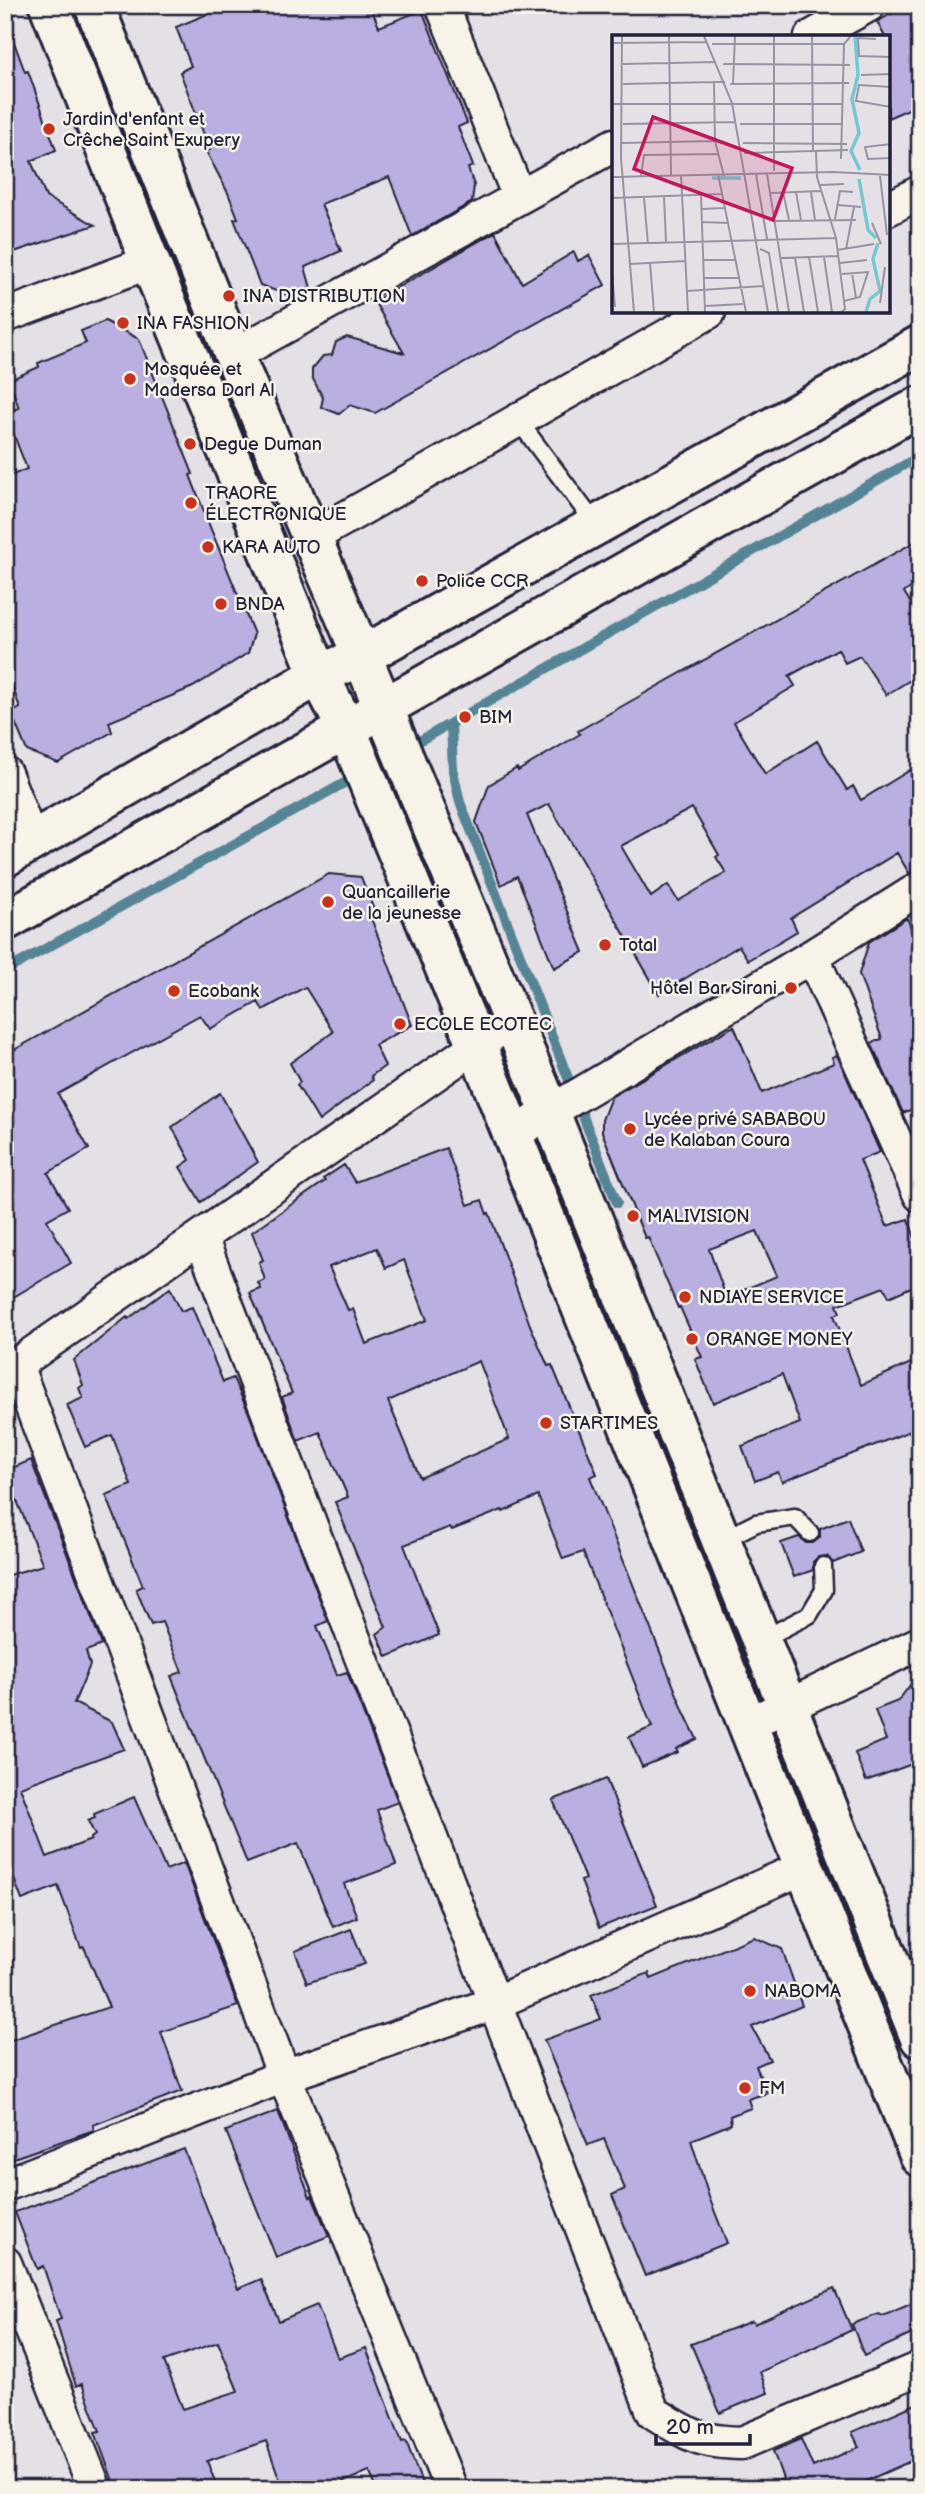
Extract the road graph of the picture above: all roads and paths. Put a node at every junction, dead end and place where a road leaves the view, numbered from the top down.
1 (49, 5) edge
2 (94, 5) edge
3 (442, 5) edge
4 (869, 5) edge
5 (815, 35) edge
6 (612, 146) edge
7 (920, 191) edge
8 (519, 197) junction
9 (890, 208) edge
10 (150, 262) junction
11 (707, 313) edge
12 (5, 316) edge
13 (920, 345) edge
14 (234, 355) junction
15 (920, 406) edge
16 (518, 420) junction
17 (596, 526) junction
18 (310, 538) junction
19 (362, 656) junction
20 (319, 676) junction
21 (383, 710) junction
22 (347, 730) junction
23 (5, 773) edge
24 (19, 850) edge
25 (920, 888) edge
26 (5, 921) edge
27 (812, 956) junction
28 (512, 1021) junction
29 (478, 1046) junction
30 (550, 1112) junction
31 (513, 1134) junction
32 (920, 1195) edge
33 (201, 1237) junction
34 (11, 1367) edge
35 (810, 1533) dead end
36 (722, 1540) junction
37 (823, 1566) dead end
38 (761, 1640) junction
39 (920, 1643) edge
40 (788, 1706) junction
41 (748, 1723) junction
42 (803, 1868) junction
43 (495, 2003) junction
44 (920, 2038) edge
45 (284, 2076) junction
46 (920, 2157) edge
47 (5, 2185) edge
48 (5, 2263) edge
49 (920, 2368) edge
50 (95, 2489) edge
51 (451, 2489) edge

1 - 10 main road
2 - 14 main road
3 - 8 street
4 - 5 street
6 - 8 street
7 - 9 street
8 - 14 street
10 - 12 street
10 - 20 main road
11 - 16 street
13 - 17 main road
14 - 18 main road
15 - 21 main road
16 - 17 lane
16 - 18 street
17 - 19 main road
18 - 19 main road
19 - 20 main road
19 - 21 main road
20 - 22 main road
20 - 24 main road
21 - 22 main road
21 - 28 main road
22 - 26 main road
22 - 29 main road
23 - 24 street
25 - 27 street
27 - 30 street
27 - 32 street
28 - 29 street
28 - 30 main road
29 - 31 main road
29 - 33 street
30 - 31 street
30 - 36 main road
31 - 41 main road
33 - 34 street
33 - 43 street
34 - 45 street
35 - 36 lane
36 - 38 main road
37 - 38 lane
38 - 40 main road
39 - 40 street
40 - 41 street
40 - 44 main road
41 - 42 main road
42 - 43 street
42 - 46 main road
43 - 45 street
43 - 49 street
45 - 47 street
45 - 51 street
48 - 50 street

